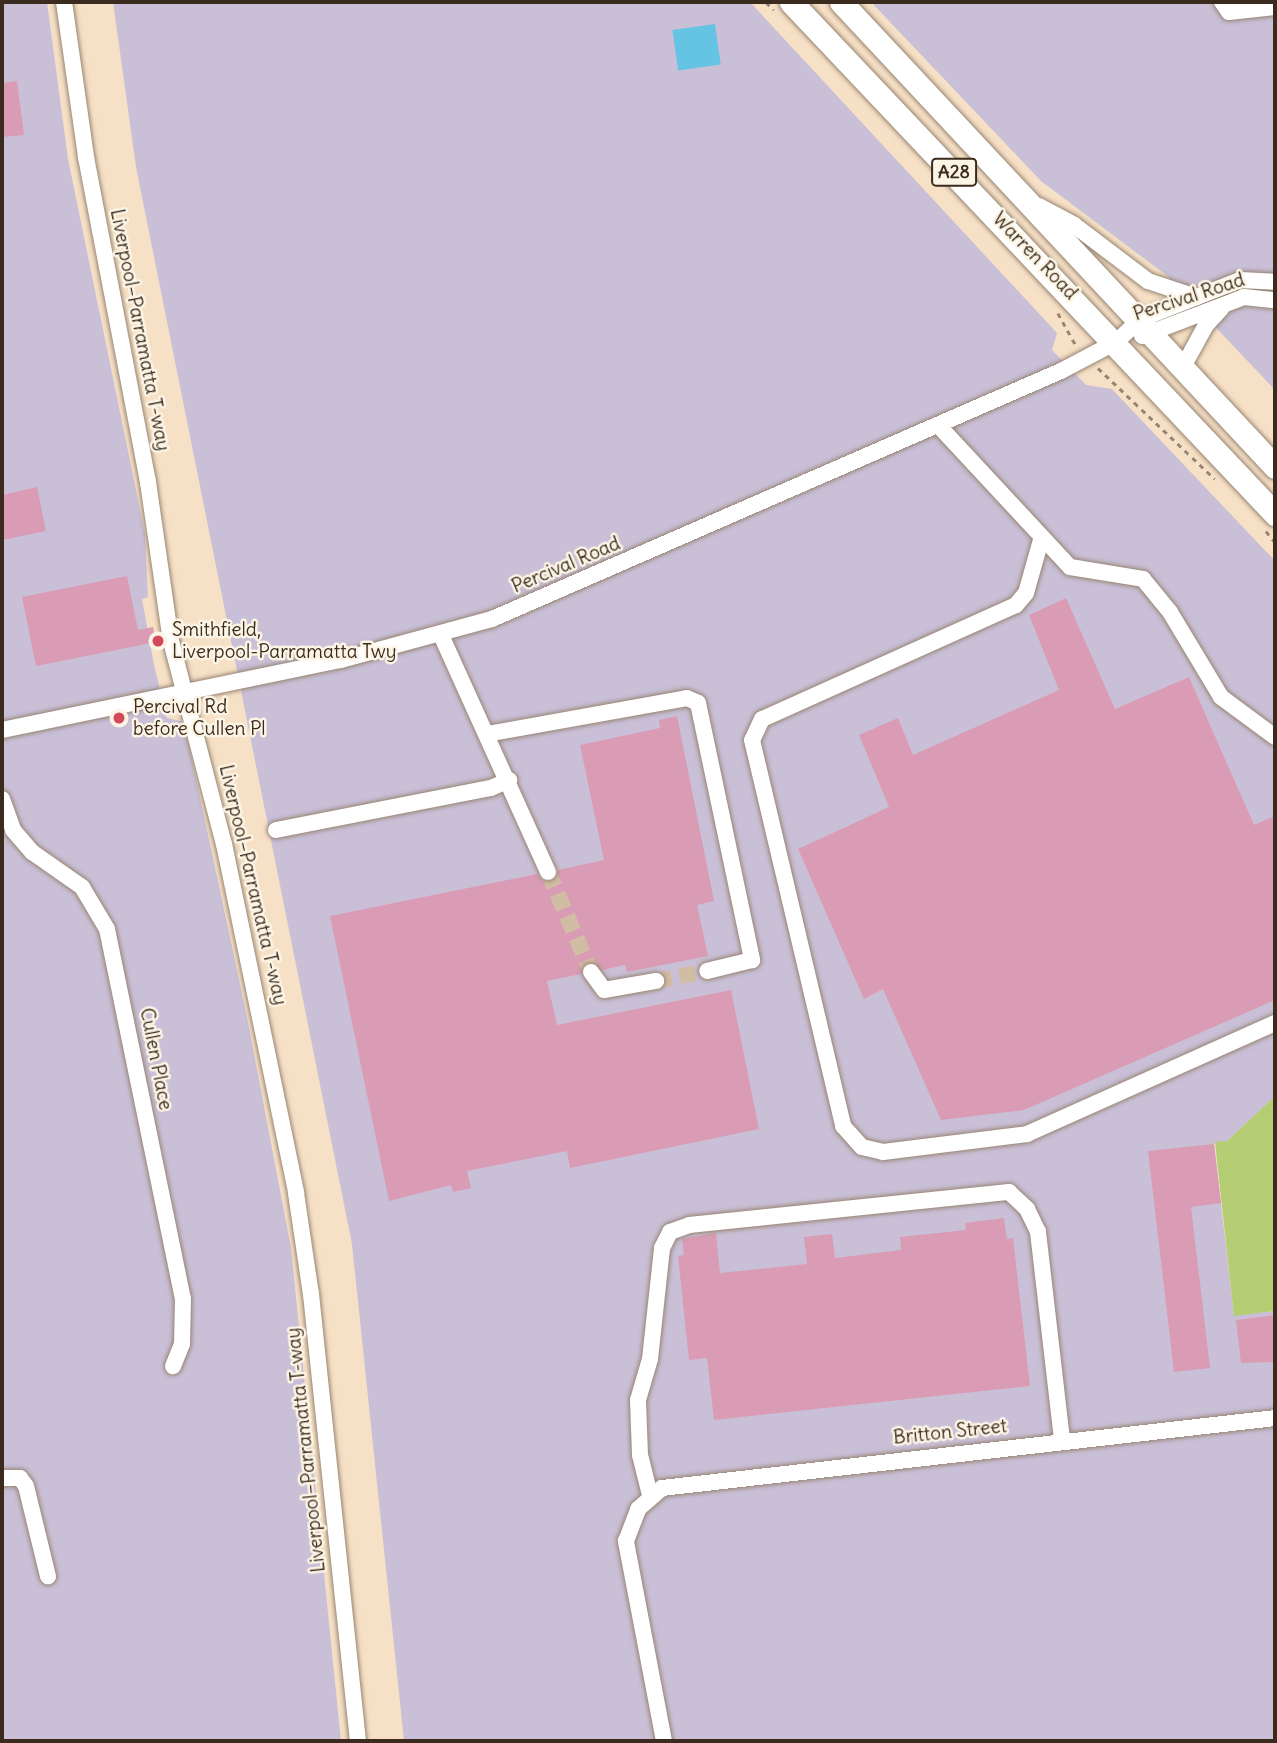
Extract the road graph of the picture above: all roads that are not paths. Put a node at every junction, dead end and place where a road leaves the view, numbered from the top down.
1 (64, 2) edge
2 (841, 2) edge
3 (1222, 2) edge
4 (783, 6) edge
5 (1275, 6) edge
6 (1031, 202) junction
7 (1275, 282) edge
8 (1196, 298) junction
9 (1275, 300) edge
10 (1225, 304) junction
11 (1147, 326) junction
12 (1116, 342) junction
13 (1183, 367) junction
14 (938, 425) junction
15 (1275, 467) edge
16 (1266, 518) edge
17 (1041, 540) junction
18 (441, 635) junction
19 (185, 692) junction
20 (2, 730) edge
21 (487, 734) junction
22 (1275, 737) edge
23 (509, 780) junction
24 (2, 799) edge
25 (276, 830) dead end
26 (548, 872) tunnel mouth
27 (707, 971) tunnel mouth
28 (591, 972) tunnel mouth
29 (656, 981) tunnel mouth
30 (1275, 1023) edge
31 (173, 1366) dead end
32 (1275, 1418) edge
33 (1062, 1440) junction
34 (2, 1478) edge
35 (650, 1496) junction
36 (48, 1576) dead end
37 (358, 1741) edge
38 (664, 1741) edge

1 - 19 street, Liverpool–Parramatta T-way
2 - 6 highway, Warren Road / A28
3 - 5 street
4 - 12 highway, Warren Road / A28
6 - 8 street
6 - 11 highway, Warren Road / A28
7 - 8 street, Percival Road
8 - 11 street, Percival Road
9 - 10 street, Percival Road
10 - 11 street, Percival Road
10 - 13 street
11 - 12 street, Percival Road
11 - 13 highway, Warren Road / A28
12 - 14 street, Percival Road
12 - 16 highway, Warren Road / A28
13 - 15 highway, Warren Road / A28
14 - 17 street
14 - 18 street, Percival Road
17 - 22 street
17 - 30 street
18 - 19 street, Percival Road
18 - 21 street
19 - 20 street, Percival Road
19 - 37 street, Liverpool–Parramatta T-way
21 - 23 street
21 - 27 street
23 - 25 street
23 - 26 street
24 - 31 street, Cullen Place
28 - 29 street
32 - 33 street, Britton Street
33 - 35 street, Britton Street
33 - 35 street
34 - 36 street
35 - 38 street, Britton Street

